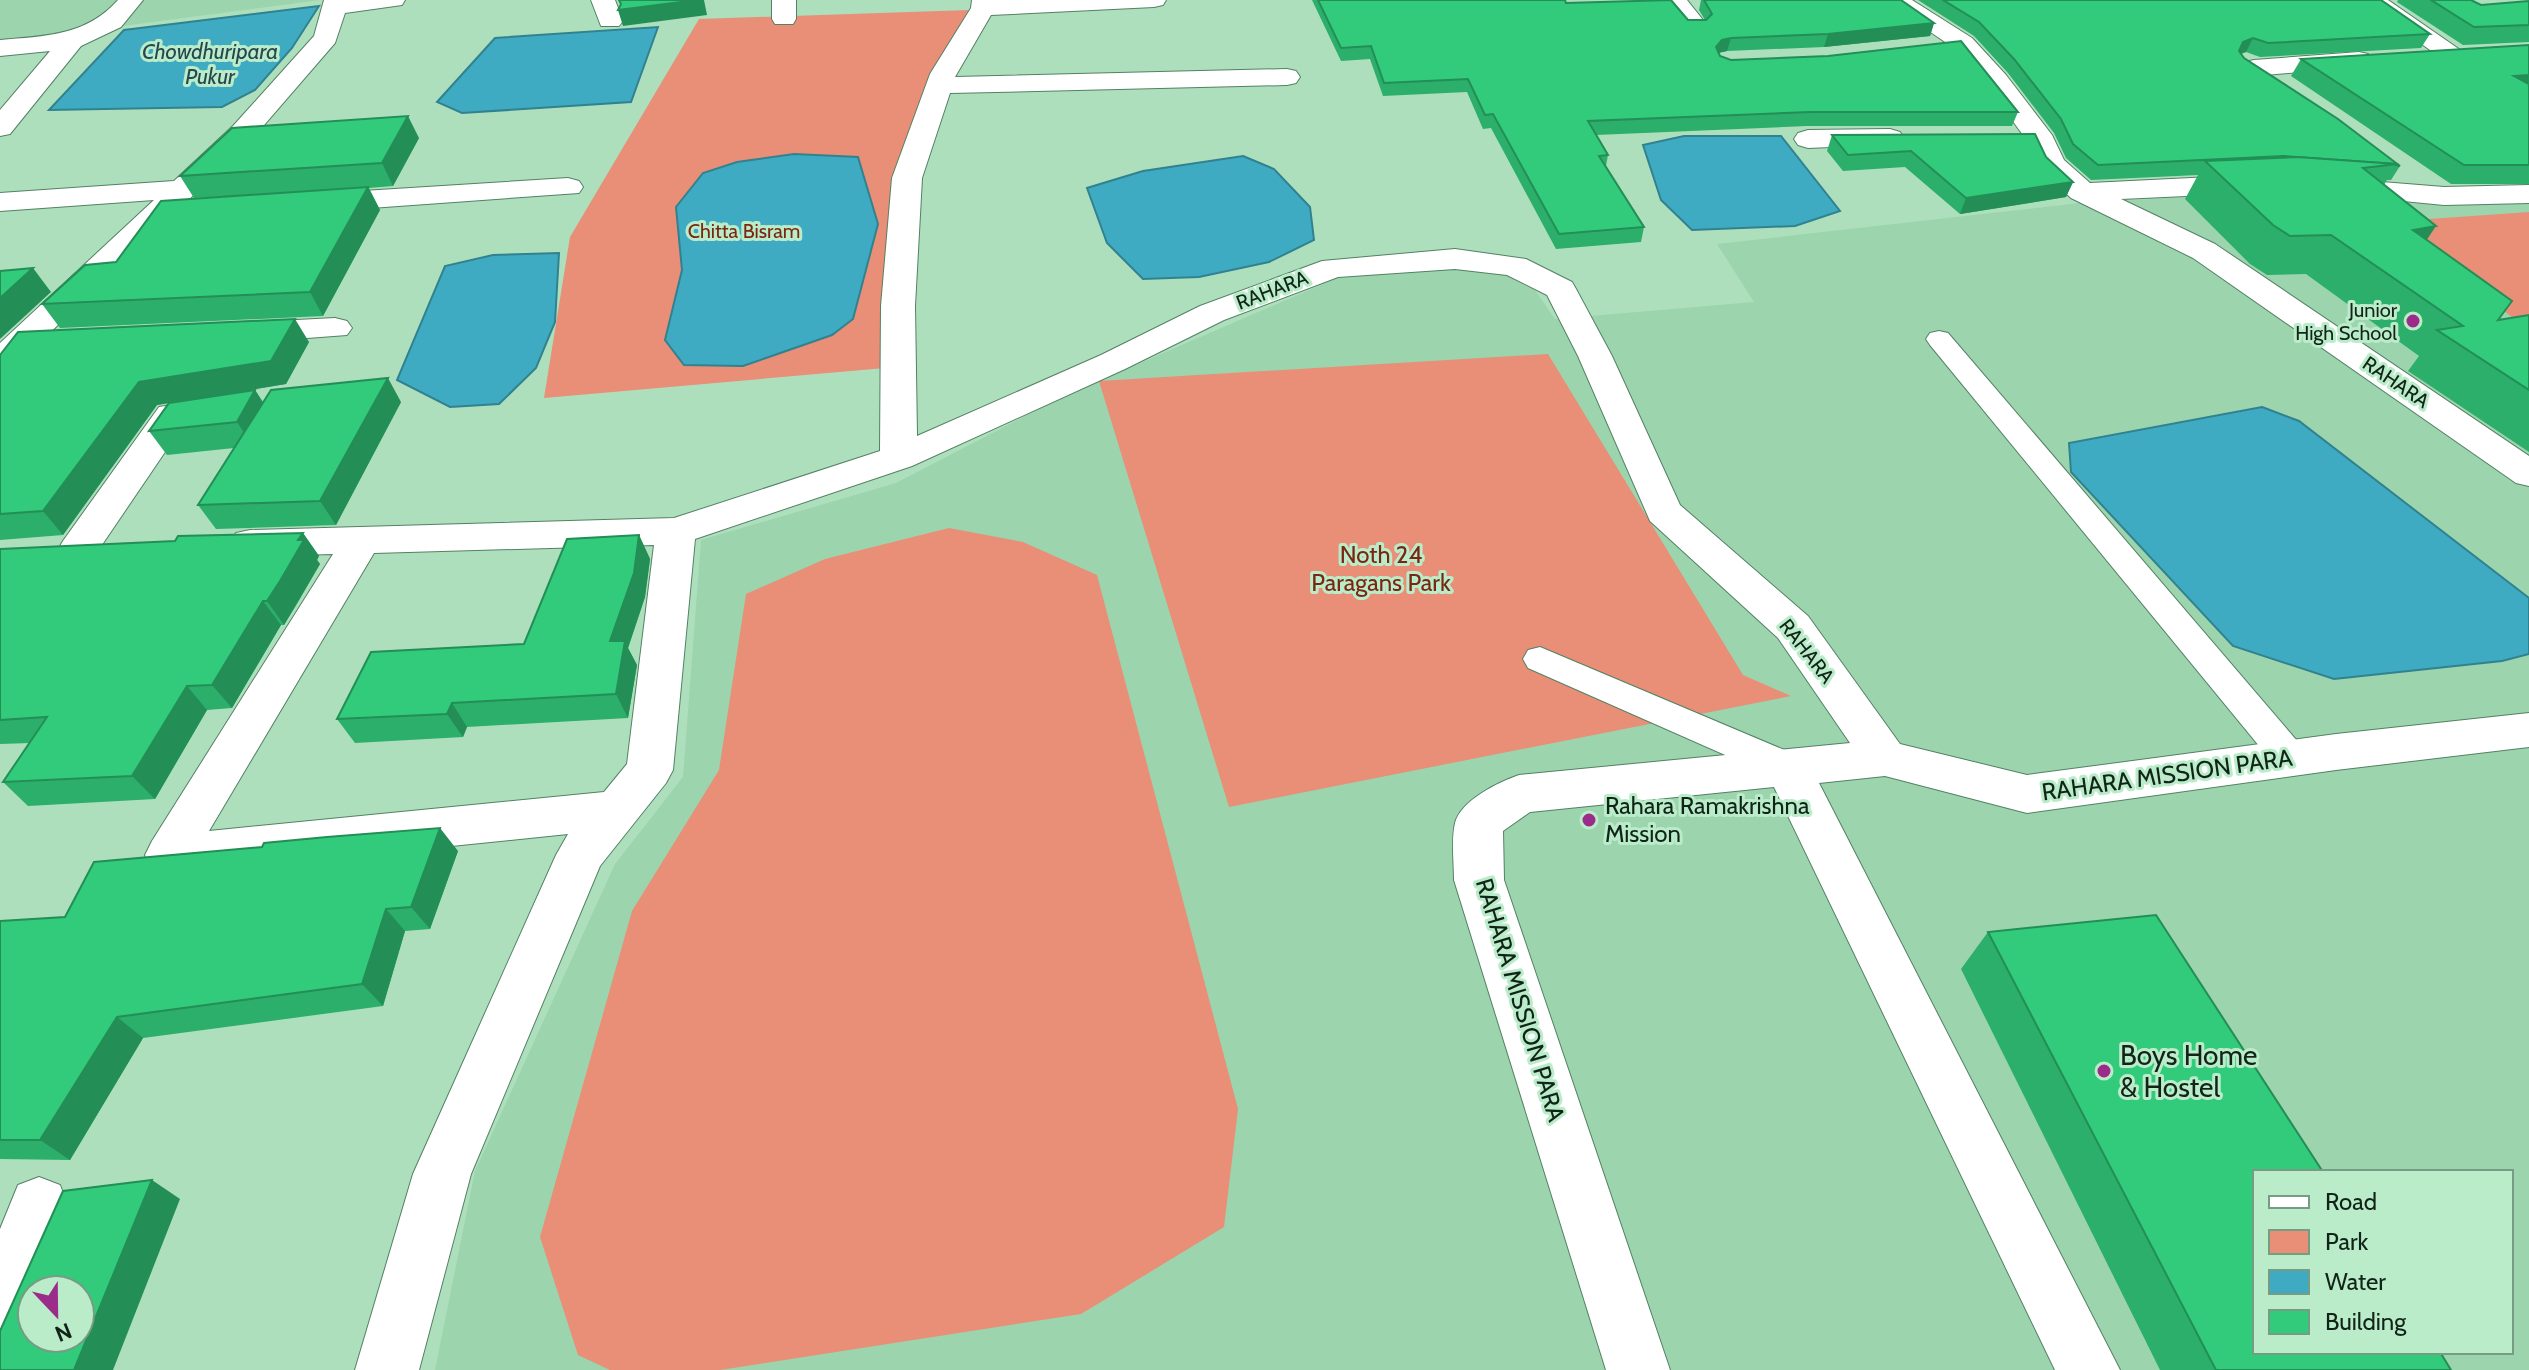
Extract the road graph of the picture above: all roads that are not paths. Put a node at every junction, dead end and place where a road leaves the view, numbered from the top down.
1 (131, 0) edge
2 (393, 0) edge
3 (1154, 0) edge
4 (1674, 0) edge
5 (1895, 0) edge
6 (2372, 0) edge
7 (335, 4) edge
8 (983, 4) edge
9 (1694, 25) edge
10 (72, 41) junction
11 (1963, 43) junction
12 (0, 48) edge
13 (1917, 48) edge
14 (2483, 53) edge
15 (2453, 54) junction
16 (1287, 77) dead end
17 (940, 85) junction
18 (2291, 92) edge
19 (0, 128) edge
20 (1916, 138) edge
21 (1808, 139) dead end
22 (2399, 167) edge
23 (2275, 183) edge
24 (2306, 185) edge
25 (568, 187) dead end
26 (182, 189) junction
27 (2082, 192) junction
28 (2529, 194) edge
29 (2444, 196) junction
30 (0, 202) edge
31 (284, 205) edge
32 (205, 210) edge
33 (158, 213) junction
34 (335, 328) dead end
35 (209, 334) edge
36 (1939, 339) dead end
37 (66, 341) edge
38 (9, 353) edge
39 (234, 406) edge
40 (899, 458) junction
41 (2529, 474) edge
42 (676, 531) junction
43 (362, 540) junction
44 (208, 544) edge
45 (119, 548) edge
46 (1540, 659) dead end
47 (2529, 730) edge
48 (1885, 758) junction
49 (2291, 759) junction
50 (1788, 767) junction
51 (618, 810) junction
52 (39, 1206) dead end
53 (0, 1304) edge
54 (387, 1370) edge
55 (1638, 1370) edge
56 (2088, 1370) edge

1 - 10 street
2 - 7 street
3 - 8 street
4 - 9 street
5 - 11 street, RAHARA
6 - 15 street
7 - 26 street
8 - 17 street
10 - 12 street
10 - 19 street
11 - 13 street
11 - 27 street, RAHARA
14 - 15 street
15 - 18 street
16 - 17 street
17 - 40 street
20 - 21 street
22 - 29 street
23 - 27 street
24 - 29 street
25 - 31 street
26 - 30 street
26 - 33 street
27 - 41 street, RAHARA
28 - 29 street
32 - 33 street
33 - 38 street
34 - 35 street
36 - 49 lane
37 - 38 street
39 - 45 street
40 - 42 street, RAHARA
40 - 48 street, RAHARA
42 - 43 street, RAHARA
42 - 51 street
43 - 44 street, RAHARA
43 - 51 street
46 - 50 lane
47 - 49 street, RAHARA MISSION PARA
48 - 49 street, RAHARA MISSION PARA
48 - 50 street, RAHARA MISSION PARA
50 - 55 street, RAHARA MISSION PARA
50 - 56 street
51 - 54 street
52 - 53 street

